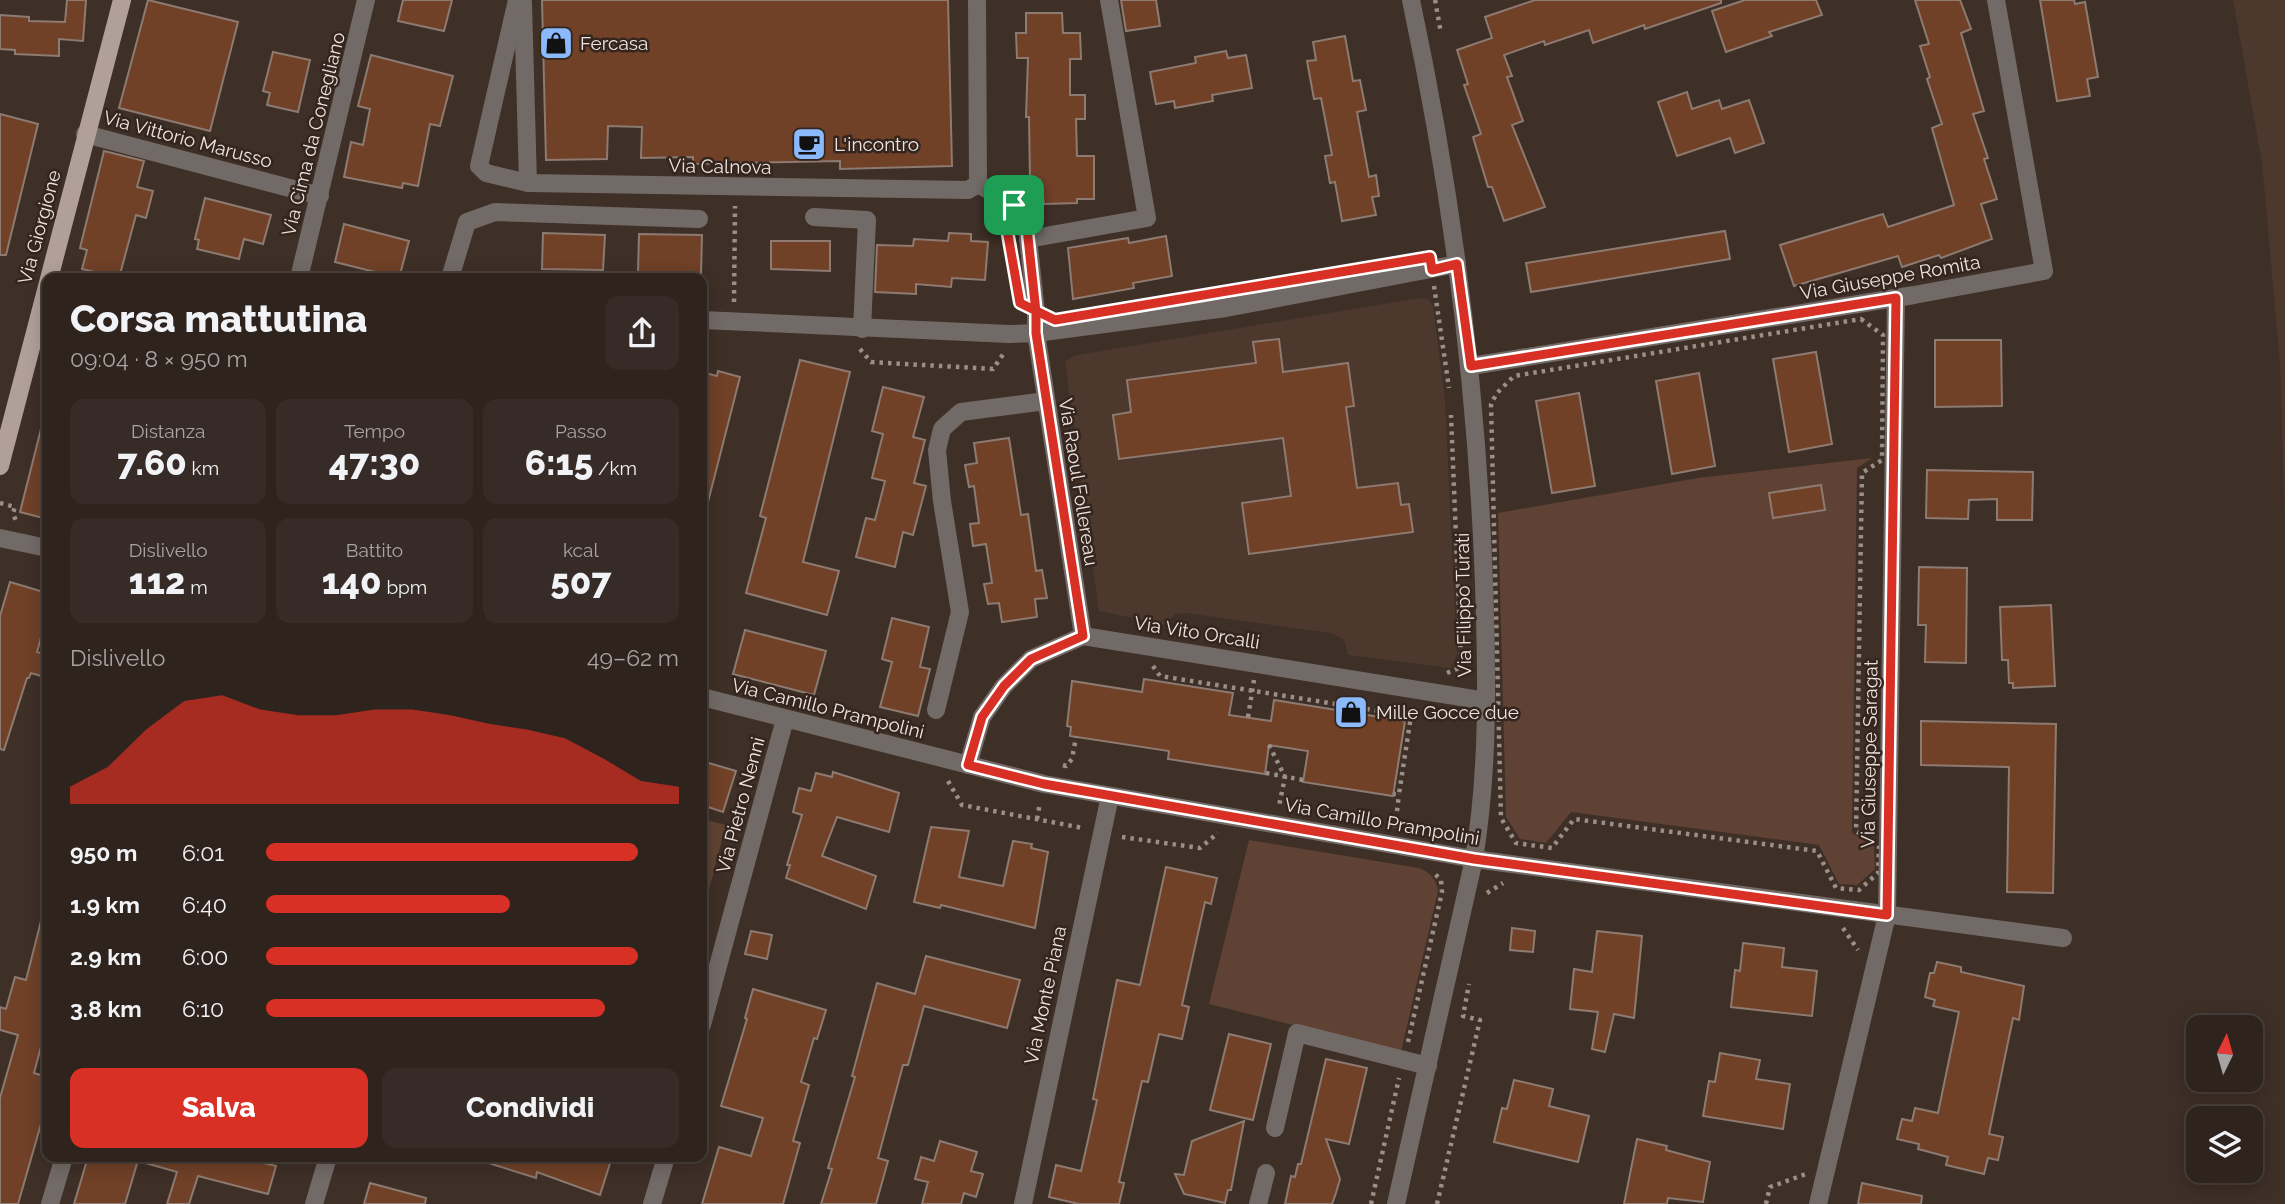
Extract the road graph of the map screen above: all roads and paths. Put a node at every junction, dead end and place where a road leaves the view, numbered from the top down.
1 (122, 0) edge
2 (366, 0) edge
3 (517, 0) edge
4 (523, 0) edge
5 (977, 0) edge
6 (1109, 0) edge
7 (1411, 0) edge
8 (1996, 0) edge
9 (85, 134) junction
10 (528, 183) junction
11 (978, 184) junction
12 (735, 187) junction
13 (320, 196) junction
14 (814, 216) dead end
15 (699, 219) dead end
16 (1028, 239) junction
17 (1457, 264) junction
18 (1432, 270) junction
19 (49, 273) edge
20 (300, 273) edge
21 (452, 273) edge
22 (1896, 298) junction
23 (42, 302) edge
24 (734, 306) dead end
25 (707, 320) edge
26 (862, 329) junction
27 (1036, 333) junction
28 (1471, 366) junction
29 (1449, 389) dead end
30 (1046, 401) junction
31 (1451, 403) dead end
32 (0, 466) edge
33 (0, 503) edge
34 (27, 524) dead end
35 (0, 538) edge
36 (42, 547) edge
37 (1083, 636) junction
38 (1150, 662) dead end
39 (1256, 662) junction
40 (1443, 675) dead end
41 (1252, 691) junction
42 (707, 698) edge
43 (1486, 701) junction
44 (936, 710) dead end
45 (1248, 717) dead end
46 (785, 719) junction
47 (1076, 737) dead end
48 (1269, 745) dead end
49 (1057, 764) dead end
50 (968, 765) junction
51 (1266, 773) dead end
52 (1285, 777) junction
53 (939, 778) dead end
54 (1303, 780) dead end
55 (1394, 793) dead end
56 (1110, 796) junction
57 (1276, 823) junction
58 (1087, 829) dead end
59 (1223, 829) dead end
60 (1116, 836) dead end
61 (1474, 859) junction
62 (1431, 870) dead end
63 (1514, 882) dead end
64 (1859, 890) joint
65 (1483, 901) dead end
66 (1887, 915) junction
67 (1841, 925) dead end
68 (2063, 938) dead end
69 (1859, 953) dead end
70 (710, 960) edge
71 (1470, 978) dead end
72 (707, 984) edge
73 (1404, 1060) junction
74 (1428, 1066) junction
75 (1275, 1128) dead end
76 (63, 1162) edge
77 (327, 1162) edge
78 (665, 1162) edge
79 (1266, 1173) dead end
80 (1810, 1173) dead end
81 (50, 1204) edge
82 (314, 1204) edge
83 (652, 1204) edge
84 (1023, 1204) edge
85 (1258, 1204) edge
86 (1371, 1204) edge
87 (1396, 1204) edge
88 (1437, 1204) edge
89 (1766, 1204) edge
90 (1818, 1204) edge

1 - 9 main road, Via Giorgione
2 - 13 street, Via Cima da Conegliano
3 - 10 street, Via Calnova
4 - 10 street
5 - 11 street
6 - 16 street
7 - 17 street, Via Filippo Turati
8 - 22 street, Via Giuseppe Romita
9 - 13 street, Via Vittorio Marusso
9 - 19 main road, Via Giorgione
10 - 12 street, Via Calnova
11 - 12 street, Via Calnova
11 - 16 street, Via Raoul Follereau
12 - 24 path
13 - 20 street, Via Cima da Conegliano
14 - 26 street
15 - 21 street
16 - 27 street, Via Raoul Follereau
17 - 18 street
17 - 28 street, Via Filippo Turati
18 - 27 street
18 - 29 path
22 - 28 street, Via Giuseppe Romita
22 - 66 street, Via Giuseppe Saragat
23 - 32 main road, Via Giorgione
25 - 26 street
26 - 27 street
27 - 30 street, Via Raoul Follereau
28 - 43 street, Via Filippo Turati
30 - 37 street, Via Raoul Follereau
30 - 44 street
31 - 40 path
33 - 34 path
35 - 36 street
37 - 39 street, Via Vito Orcalli
37 - 50 street
38 - 41 path
39 - 41 path
39 - 43 street, Via Vito Orcalli
41 - 45 path
41 - 55 path
42 - 46 street, Via Camillo Prampolini
43 - 61 street, Via Filippo Turati
46 - 50 street, Via Camillo Prampolini
46 - 70 street, Via Pietro Nenni
47 - 49 path
48 - 52 path
50 - 56 street, Via Camillo Prampolini
51 - 52 path
52 - 54 path
52 - 57 path
53 - 58 path
56 - 57 street, Via Camillo Prampolini
56 - 84 street, Via Monte Piana
57 - 61 street, Via Camillo Prampolini
59 - 60 path
61 - 66 street, Via Camillo Prampolini
61 - 74 street, Via Filippo Turati
62 - 73 path
63 - 65 path
64 - 64 path
66 - 68 street, Via Camillo Prampolini
66 - 90 street, Via Giuseppe Saragat
67 - 69 path
70 - 72 street, Via Pietro Nenni
71 - 88 path
73 - 74 street
73 - 75 street
73 - 86 path
74 - 87 street, Via Filippo Turati
76 - 81 street
77 - 82 street
78 - 83 street
79 - 85 street
80 - 89 path

